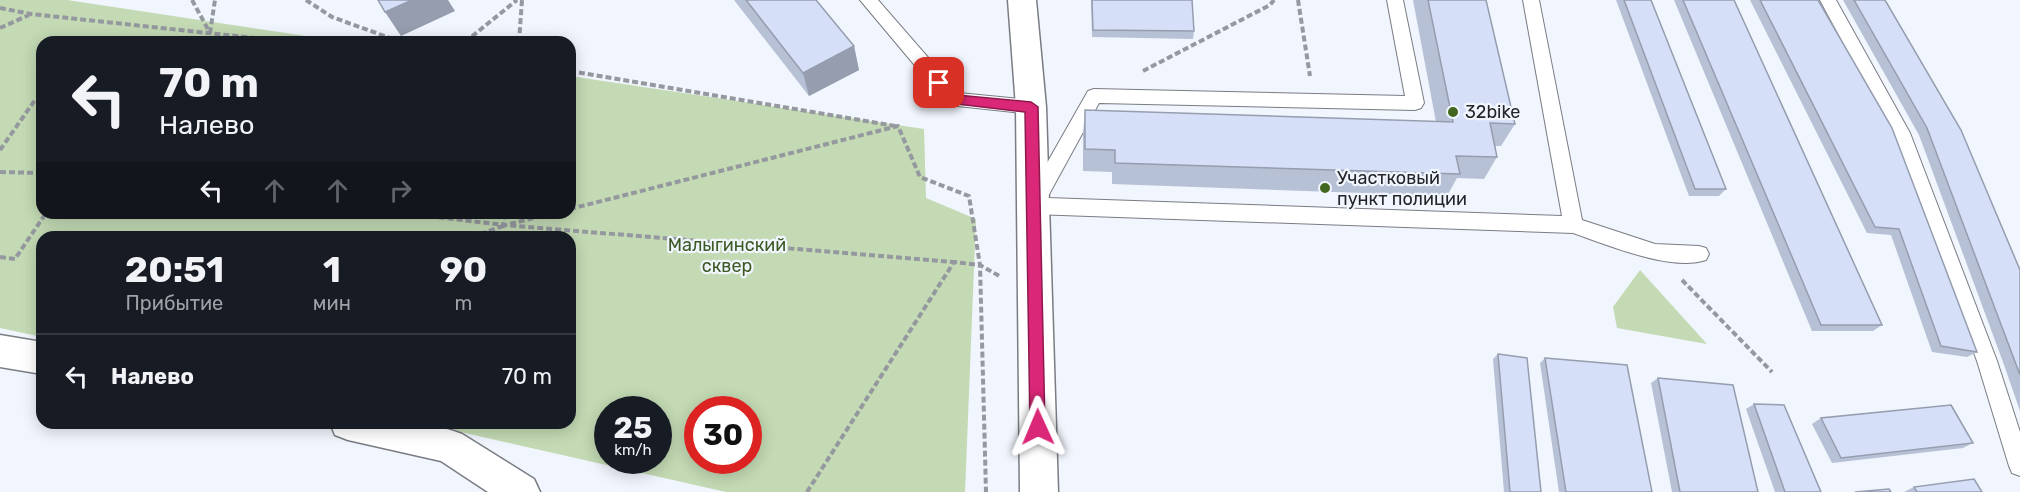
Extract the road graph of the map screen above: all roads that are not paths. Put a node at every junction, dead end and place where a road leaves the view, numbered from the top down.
1 (868, 0) edge
2 (1022, 0) edge
3 (1395, 0) edge
4 (1531, 0) edge
5 (1828, 0) edge
6 (1031, 107) junction
7 (1033, 207) junction
8 (1573, 225) junction
9 (1698, 254) dead end
10 (0, 351) edge
11 (36, 357) edge
12 (374, 429) edge
13 (2020, 466) edge
14 (521, 492) edge
15 (1039, 492) edge

1 - 6 lane
2 - 6 street
3 - 7 lane
4 - 8 lane
5 - 13 lane
6 - 7 street
7 - 8 lane
7 - 15 street
8 - 9 lane
10 - 11 street
12 - 14 street

